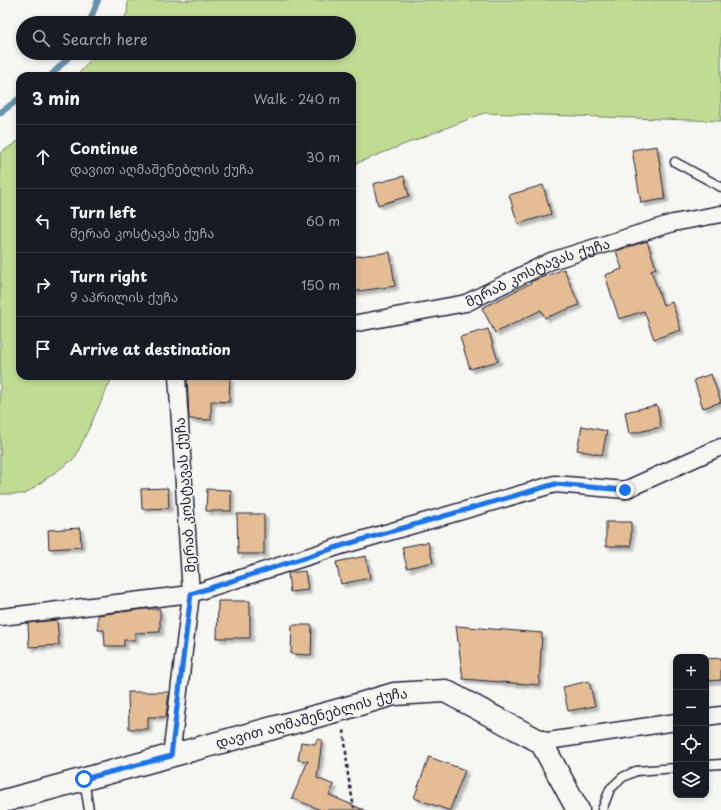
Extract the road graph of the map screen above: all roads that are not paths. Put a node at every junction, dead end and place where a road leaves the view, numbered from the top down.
1 (675, 162) dead end
2 (721, 186) edge
3 (721, 214) edge
4 (356, 323) edge
5 (177, 380) edge
6 (721, 447) edge
7 (191, 594) junction
8 (1, 617) edge
9 (673, 722) edge
10 (541, 742) junction
11 (171, 756) junction
12 (721, 764) edge
13 (709, 765) edge
14 (673, 768) edge
15 (84, 779) junction
16 (0, 802) edge
17 (89, 810) edge
18 (578, 810) edge
19 (602, 810) edge

1 - 2 lane
3 - 4 street, მერაბ კოსტავას ქუჩა
5 - 7 street, მერაბ კოსტავას ქუჩა
6 - 7 street
7 - 8 street
7 - 11 street, მერაბ კოსტავას ქუჩა
9 - 10 street
10 - 11 street, დავით აღმაშენებლის ქუჩა
10 - 18 street
11 - 15 street, დავით აღმაშენებლის ქუჩა
12 - 13 lane
14 - 19 lane
15 - 16 street, დავით აღმაშენებლის ქუჩა
15 - 17 lane

